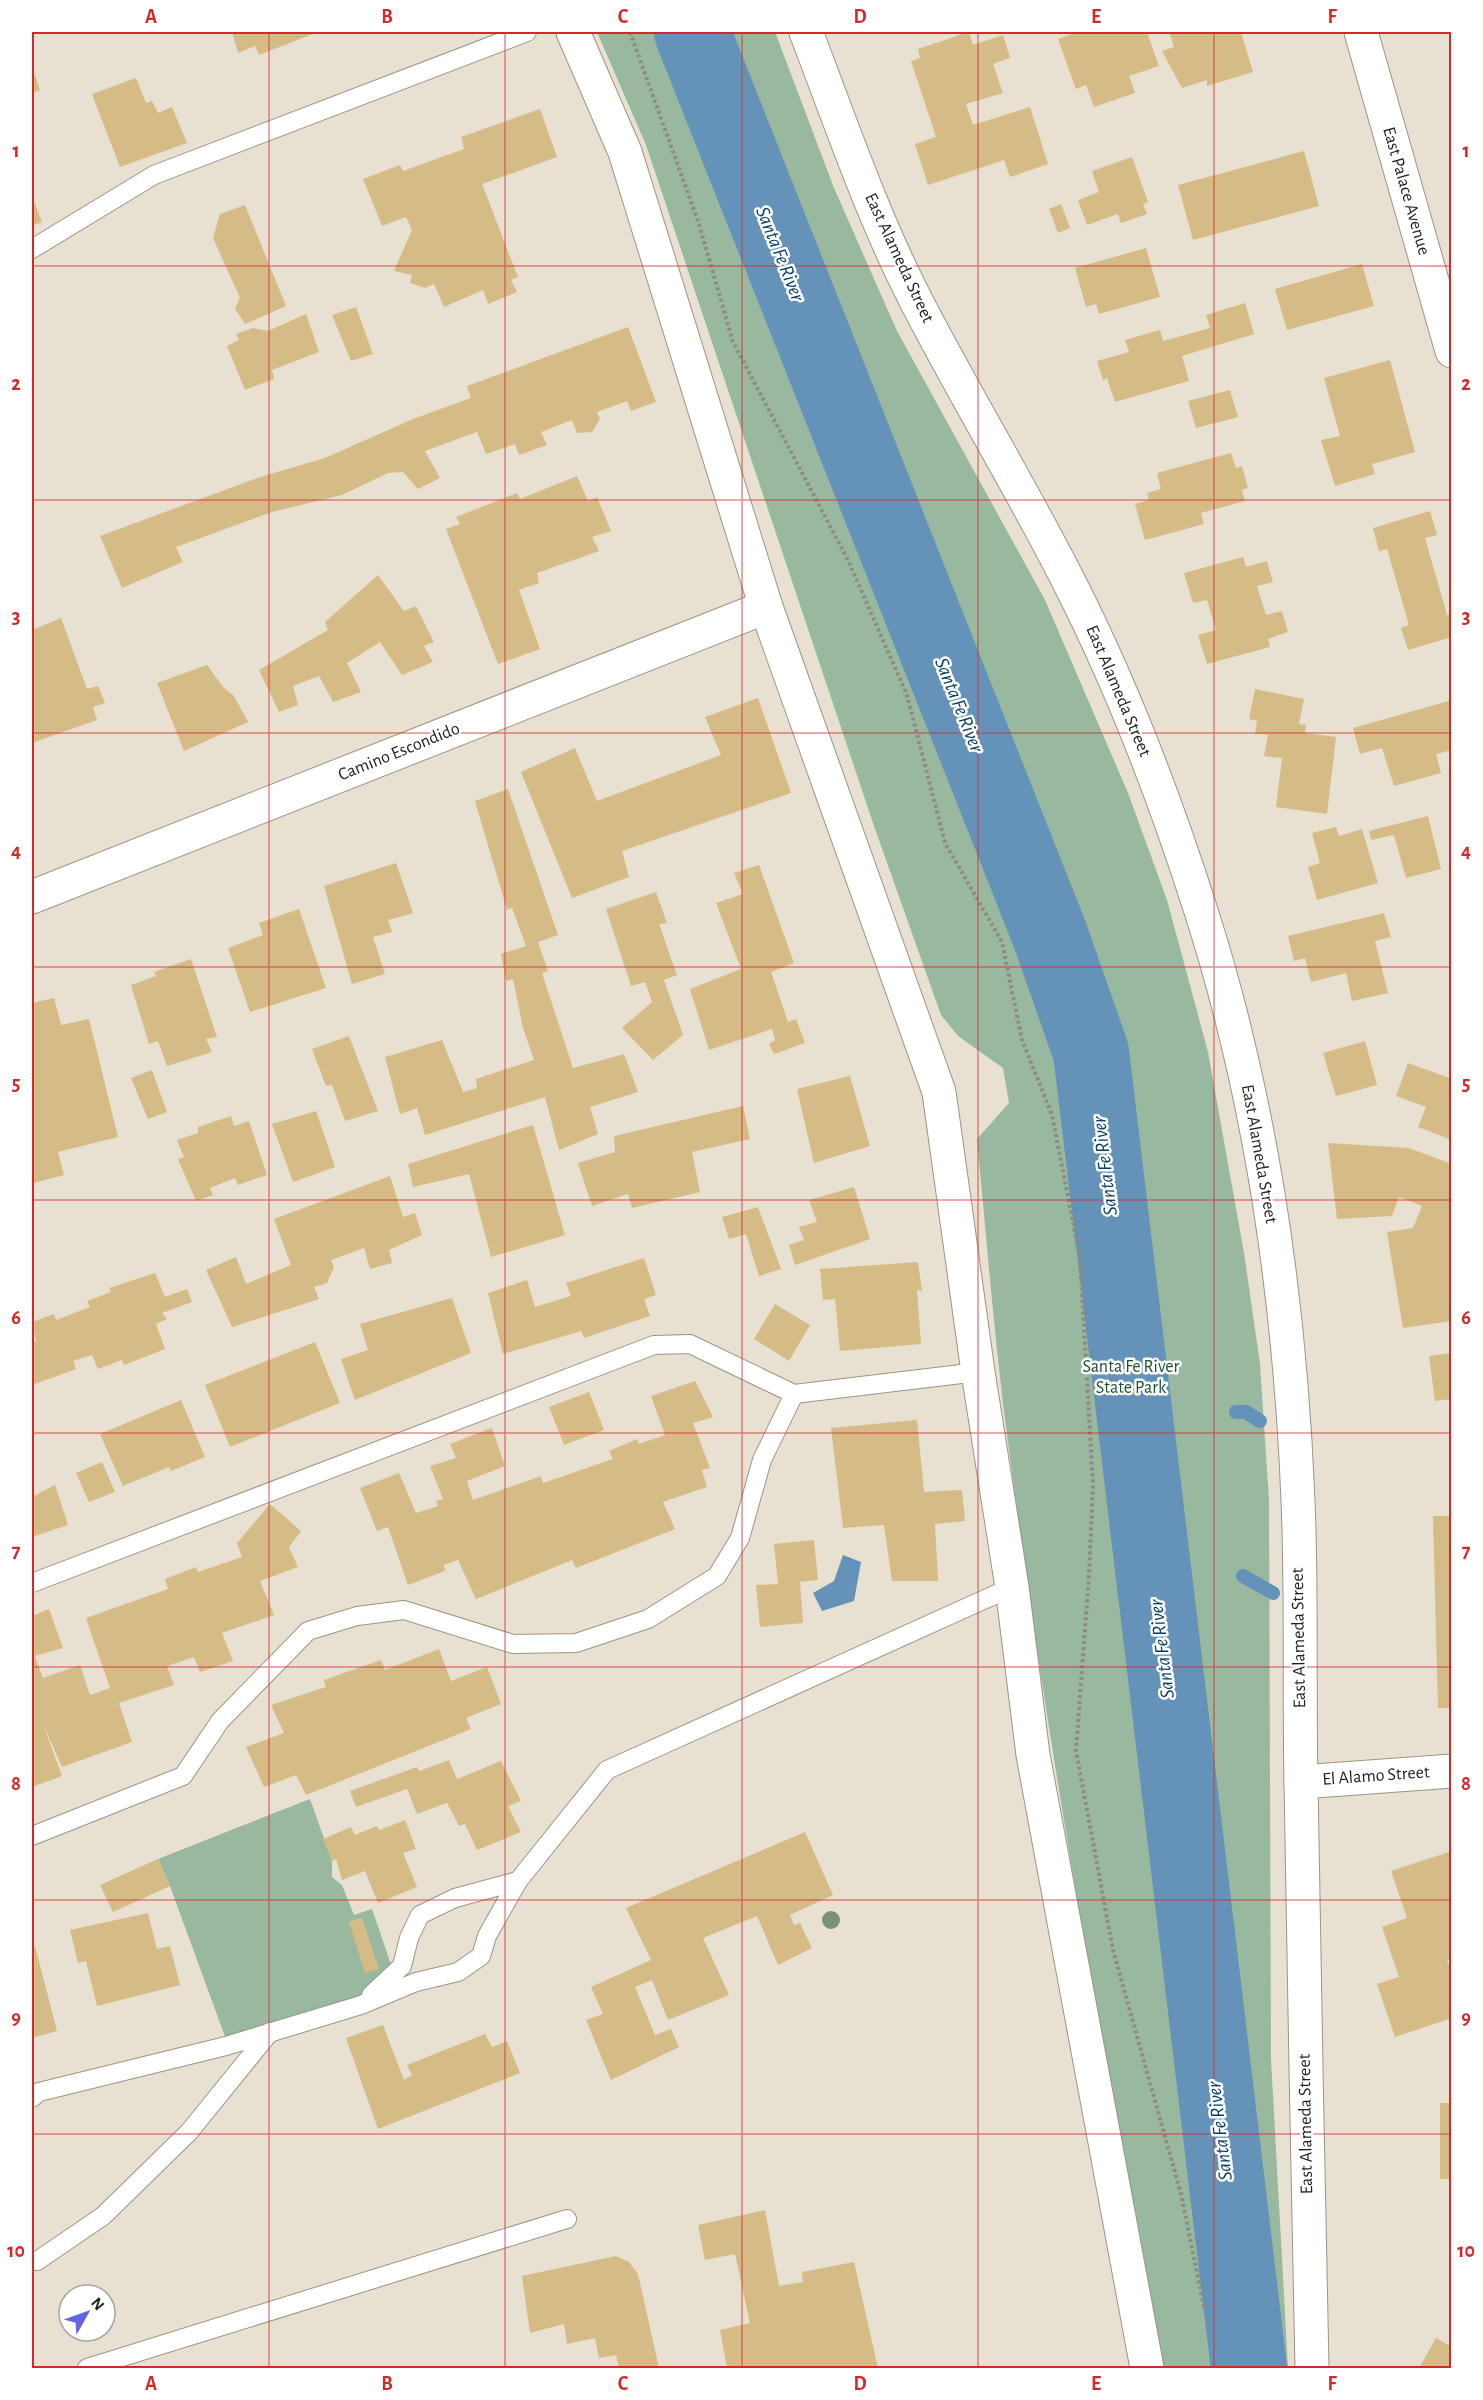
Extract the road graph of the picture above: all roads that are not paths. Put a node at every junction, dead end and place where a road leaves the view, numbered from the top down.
1 (527, 32) edge
2 (573, 32) edge
3 (806, 32) edge
4 (1361, 32) edge
5 (32, 249) edge
6 (1452, 351) edge
7 (766, 607) junction
8 (32, 897) edge
9 (978, 1372) junction
10 (794, 1394) junction
11 (32, 1583) edge
12 (1012, 1587) junction
13 (1452, 1771) edge
14 (1301, 1782) junction
15 (32, 1836) edge
16 (518, 1881) junction
17 (361, 2005) junction
18 (270, 2032) junction
19 (32, 2098) edge
20 (567, 2219) dead end
21 (32, 2261) edge
22 (87, 2368) edge
23 (1146, 2368) edge
24 (1312, 2368) edge

1 - 5 lane
2 - 7 street
3 - 14 street, East Alameda Street
4 - 6 street, East Palace Avenue
7 - 8 street, Camino Escondido
7 - 9 street
9 - 10 lane
9 - 12 street
10 - 11 lane
10 - 15 lane
12 - 16 lane
12 - 23 street
13 - 14 street, El Alamo Street
14 - 24 street, East Alameda Street
16 - 17 lane
16 - 17 lane
17 - 18 lane
18 - 19 lane
18 - 21 lane
20 - 22 lane

